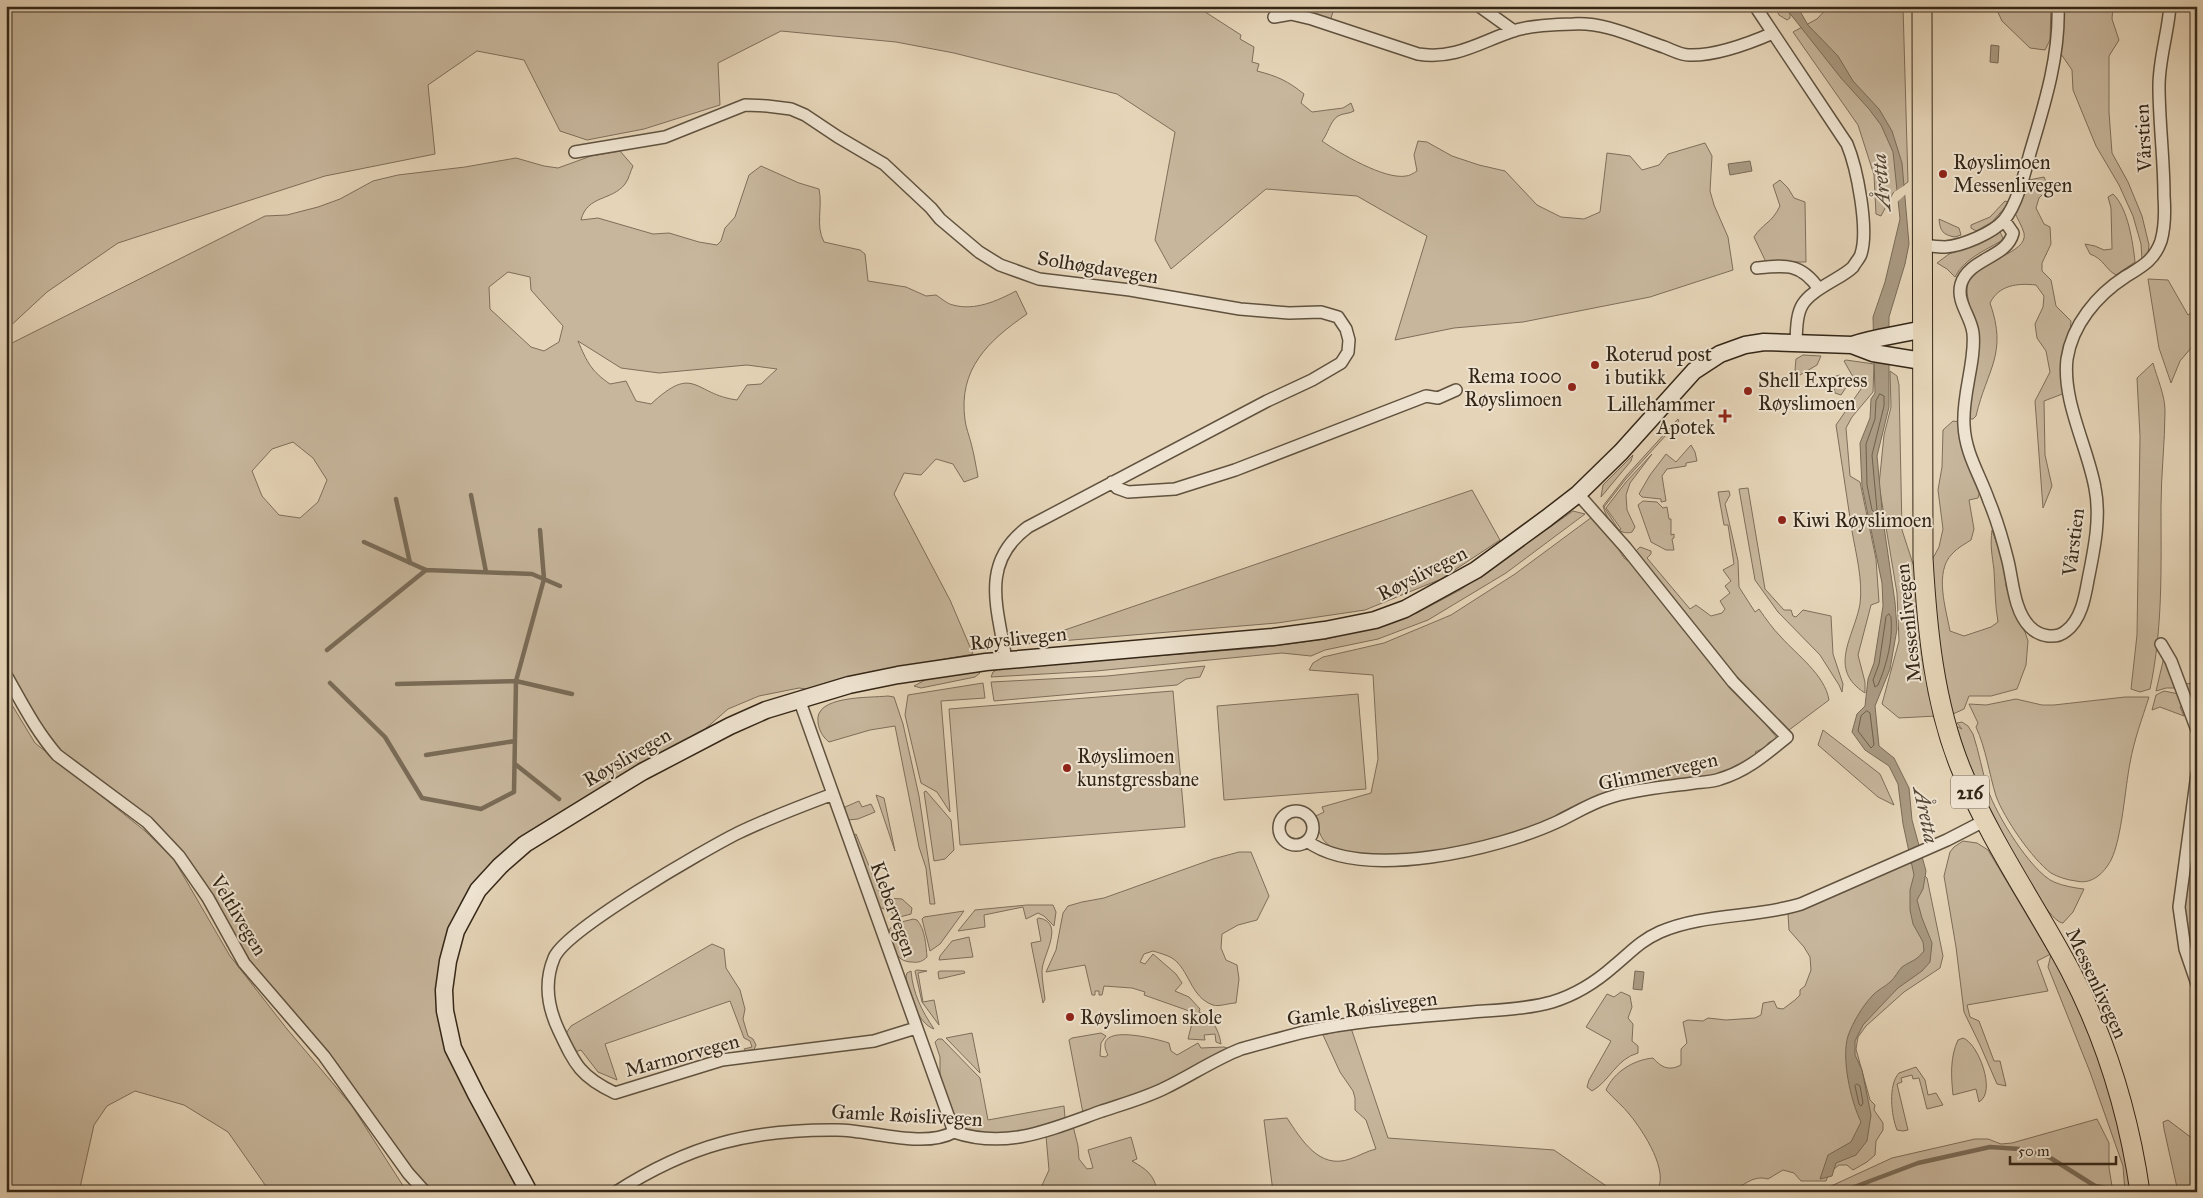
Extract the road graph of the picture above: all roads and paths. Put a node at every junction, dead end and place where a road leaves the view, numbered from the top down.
1 (1479, 6) edge
2 (1755, 6) edge
3 (1922, 6) edge
4 (2058, 6) edge
5 (2170, 6) edge
6 (1274, 17) dead end
7 (1514, 31) junction
8 (1773, 32) junction
9 (575, 152) dead end
10 (2004, 220) junction
11 (1922, 245) junction
12 (1757, 268) dead end
13 (1819, 289) junction
14 (1923, 329) junction
15 (1796, 344) junction
16 (1852, 346) junction
17 (1922, 361) junction
18 (1456, 390) dead end
19 (1112, 482) junction
20 (1578, 494) junction
21 (2161, 644) dead end
22 (1006, 660) junction
23 (6, 675) edge
24 (799, 699) junction
25 (2197, 730) edge
26 (2197, 774) edge
27 (2196, 787) edge
28 (833, 794) junction
29 (1984, 821) junction
30 (1307, 841) dead end
31 (2197, 984) edge
32 (916, 1028) junction
33 (954, 1132) junction
34 (425, 1192) edge
35 (529, 1192) edge
36 (616, 1192) edge
37 (2140, 1192) edge

1 - 7 street
2 - 8 street
3 - 11 main road, Messenlivegen / 216
4 - 10 street
5 - 10 street, Vårstien
6 - 7 street
7 - 8 street
8 - 13 street
9 - 19 street, Solhøgdavegen
10 - 11 street
11 - 14 main road, Messenlivegen / 216
12 - 13 street
13 - 15 street
14 - 16 street, Røyslivegen
14 - 17 main road, Messenlivegen / 216
15 - 16 street, Røyslivegen
15 - 20 street, Røyslivegen
16 - 17 street, Røyslivegen
17 - 29 main road, Messenlivegen / 216
18 - 19 street
19 - 22 street, Solhøgdavegen
20 - 22 street, Røyslivegen
20 - 30 street, Glimmervegen
21 - 25 street
22 - 24 street, Røyslivegen
23 - 34 street, Veltlivegen
24 - 28 street, Klebervegen
24 - 35 street, Røyslivegen
26 - 27 street
27 - 31 street
28 - 32 street, Klebervegen
28 - 32 street, Marmorvegen
29 - 33 street, Gamle Røislivegen
29 - 37 main road, Messenlivegen / 216
32 - 33 street, Klebervegen
33 - 36 street, Gamle Røislivegen

